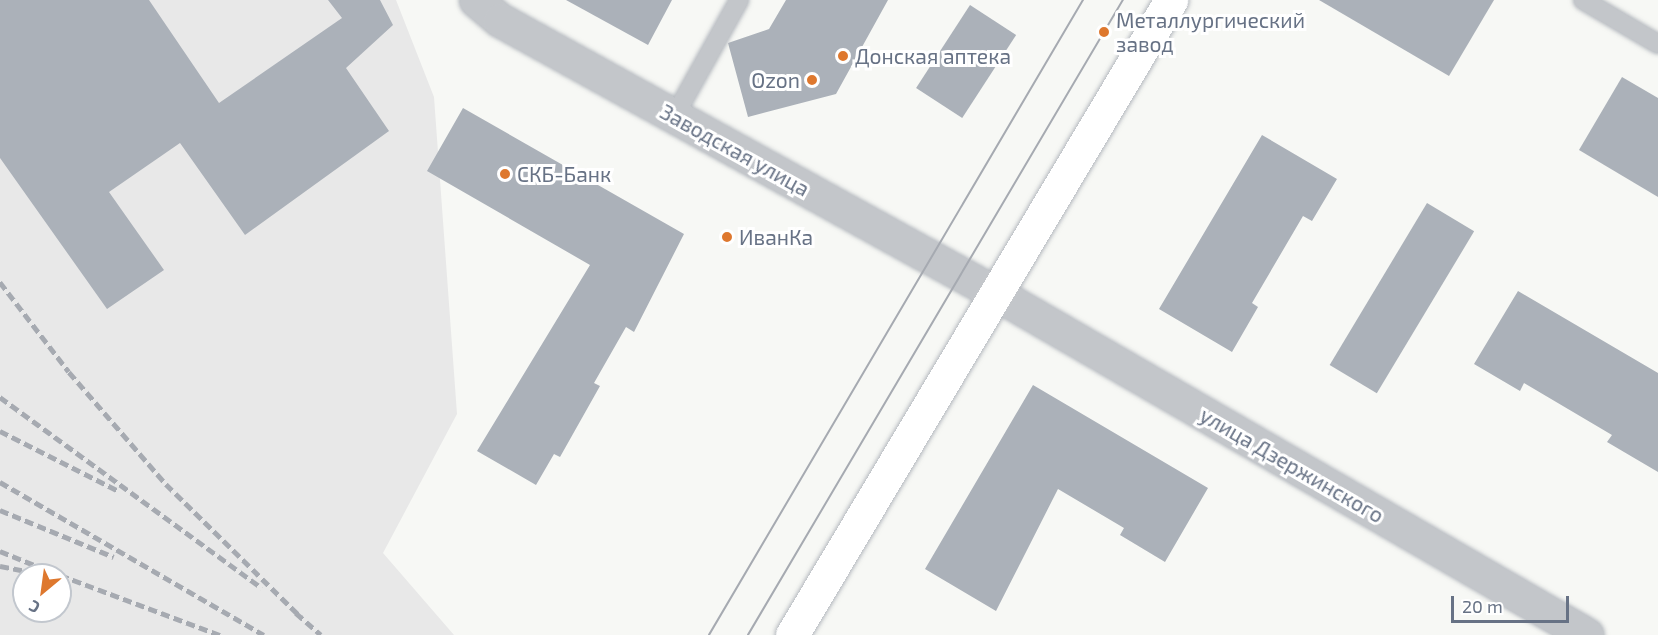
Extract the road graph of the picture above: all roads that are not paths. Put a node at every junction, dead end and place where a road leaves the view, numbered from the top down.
1 (476, 0) edge
2 (739, 0) edge
3 (1171, 0) edge
4 (1583, 0) edge
5 (1658, 44) edge
6 (674, 117) junction
7 (997, 294) junction
8 (792, 635) edge
9 (1587, 635) edge

1 - 6 street, Заводская улица
2 - 6 lane
3 - 7 main road
4 - 5 lane
6 - 7 street, Заводская улица
7 - 8 main road
7 - 9 street, улица Дзержинского

